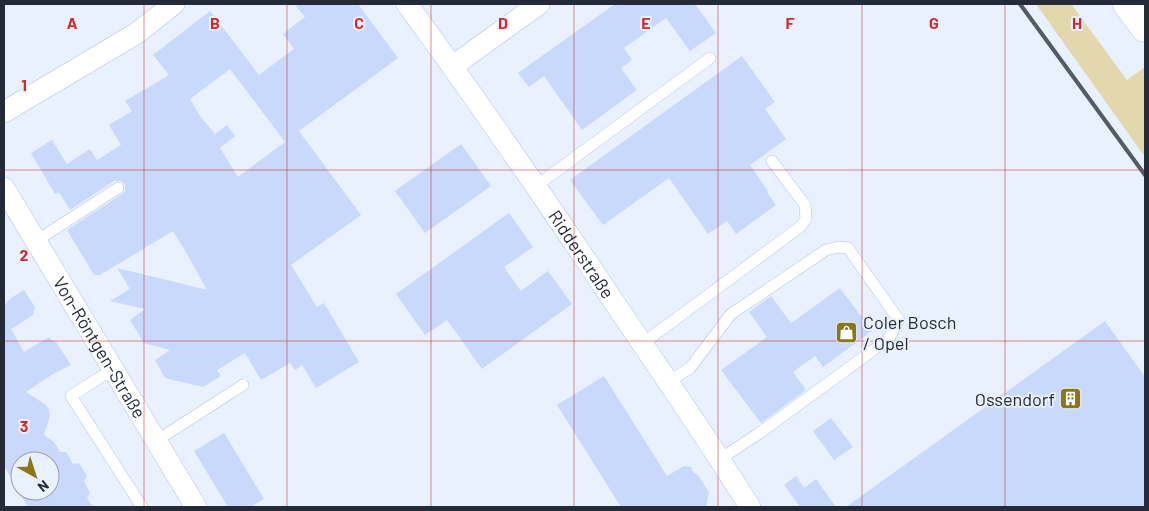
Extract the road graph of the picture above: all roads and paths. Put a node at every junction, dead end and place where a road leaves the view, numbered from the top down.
1 (174, 4) edge
2 (408, 4) edge
3 (540, 4) edge
4 (1128, 4) edge
5 (1145, 28) edge
6 (710, 58) dead end
7 (453, 66) junction
8 (4, 112) edge
9 (772, 161) dead end
10 (536, 186) junction
11 (4, 188) edge
12 (118, 188) dead end
13 (36, 241) junction
14 (642, 344) junction
15 (113, 369) junction
16 (668, 382) junction
17 (243, 385) dead end
18 (156, 441) junction
19 (720, 459) junction
20 (142, 507) edge
21 (196, 507) edge
22 (750, 507) edge

1 - 8 street
2 - 7 street, Ridderstraße
3 - 7 street
4 - 5 main road
6 - 10 lane
7 - 10 street, Ridderstraße
9 - 14 lane
10 - 14 street, Ridderstraße
11 - 13 street, Von-Röntgen-Straße
12 - 13 lane
13 - 15 street, Von-Röntgen-Straße
14 - 16 street, Ridderstraße
15 - 18 street, Von-Röntgen-Straße
15 - 20 lane
16 - 19 street, Ridderstraße
16 - 19 lane
17 - 18 lane
18 - 21 street, Von-Röntgen-Straße
19 - 22 street, Ridderstraße

